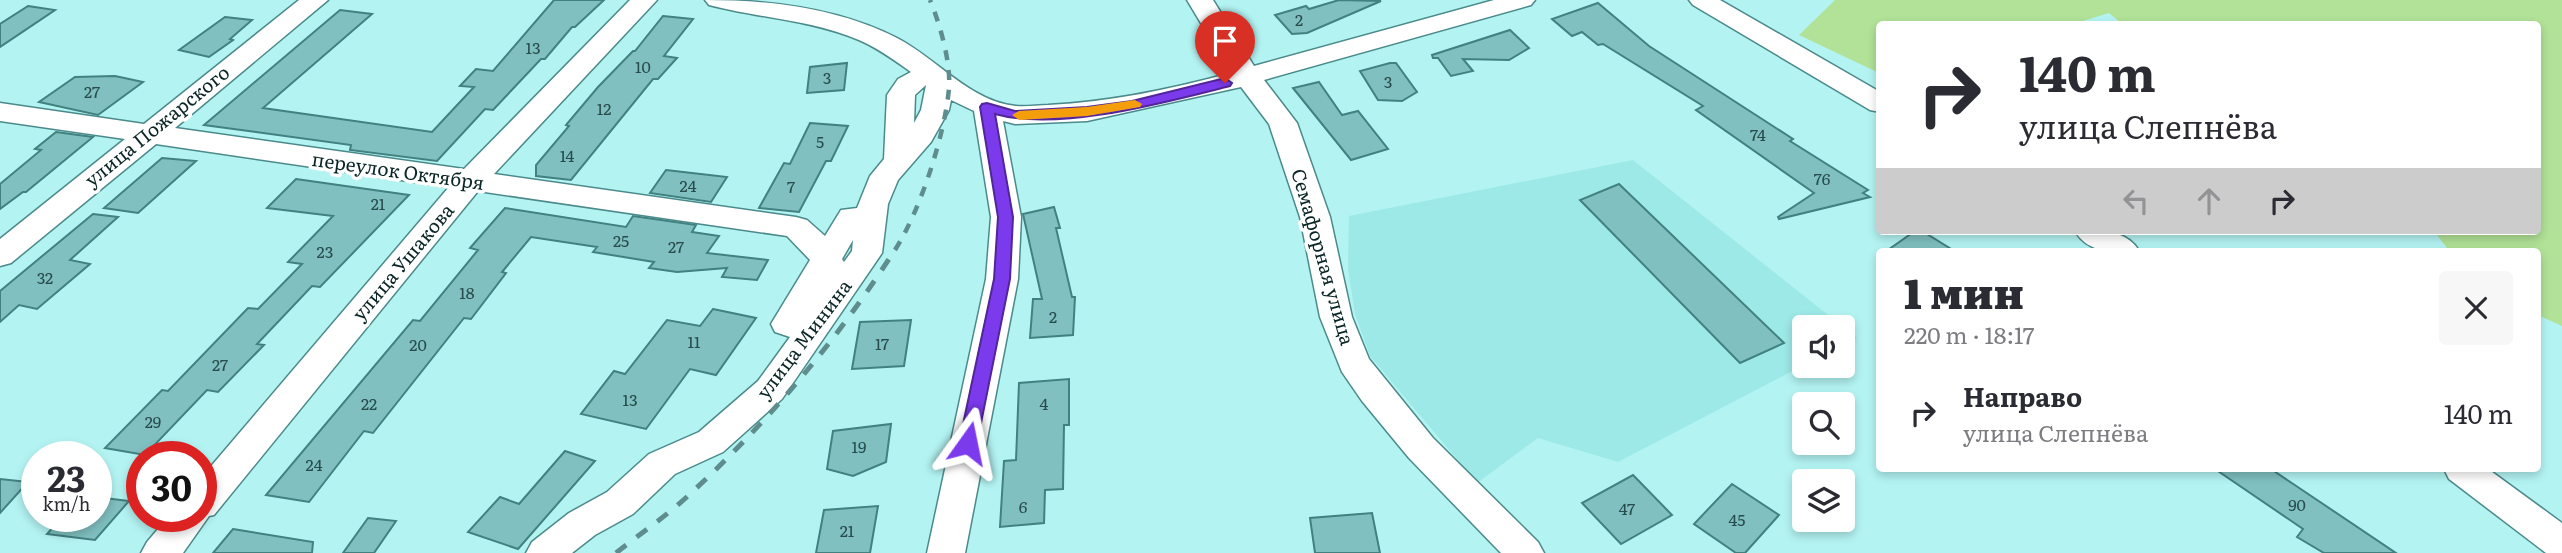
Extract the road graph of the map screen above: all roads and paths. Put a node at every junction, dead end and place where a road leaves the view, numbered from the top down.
1 (314, 0) edge
2 (644, 0) edge
3 (718, 0) edge
4 (1200, 0) edge
5 (1522, 0) edge
6 (1702, 0) edge
7 (1247, 76) junction
8 (935, 77) junction
9 (1876, 102) edge
10 (987, 107) junction
11 (0, 112) edge
12 (145, 134) junction
13 (470, 181) junction
14 (862, 210) junction
15 (796, 227) junction
16 (2097, 235) edge
17 (2118, 248) edge
18 (0, 255) edge
19 (827, 257) junction
20 (841, 291) junction
21 (811, 331) junction
22 (2466, 472) edge
23 (217, 484) edge
24 (178, 532) edge
25 (2562, 544) edge
26 (160, 553) edge
27 (545, 553) edge
28 (946, 553) edge
29 (1525, 553) edge

1 - 12 street, улица Пожарского
2 - 13 street, улица Ушакова
3 - 8 street
4 - 7 street, Семафорная улица
5 - 7 street
6 - 9 street
7 - 10 street
7 - 29 street, Семафорная улица
8 - 10 street
8 - 14 street, улица Минина
10 - 28 street
11 - 12 street, переулок Октября
12 - 13 street, переулок Октября
12 - 18 street, улица Пожарского
13 - 15 street, переулок Октября
13 - 23 street, улица Ушакова
14 - 15 street, переулок Октября
14 - 19 street
14 - 20 street, улица Минина
15 - 19 street
16 - 17 street
19 - 20 street
19 - 21 street
20 - 21 street, улица Минина
21 - 27 street, улица Минина
22 - 25 street
24 - 26 street

